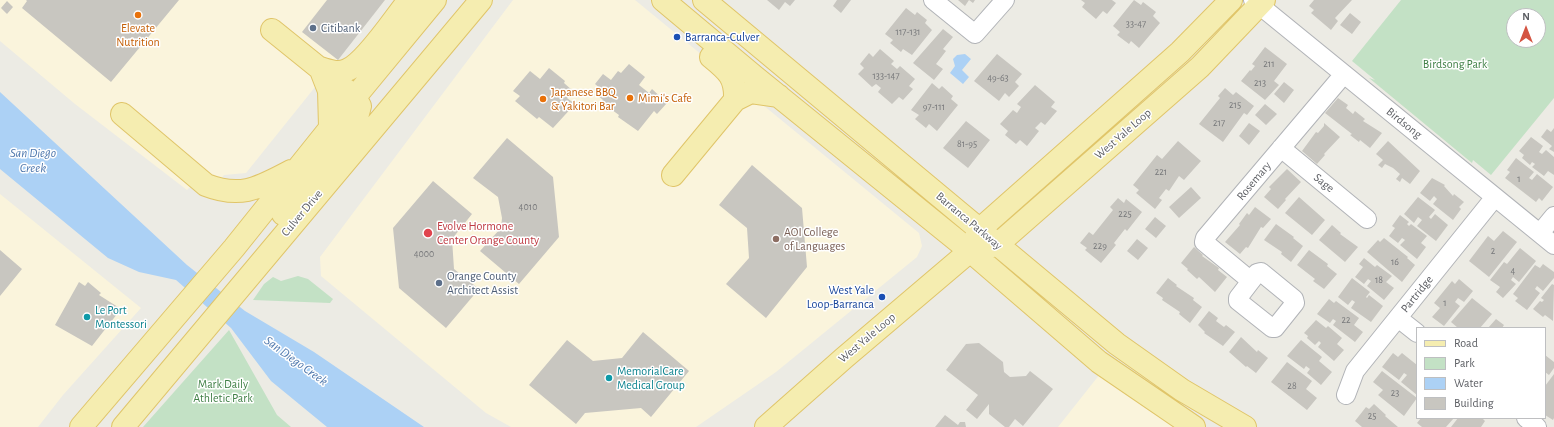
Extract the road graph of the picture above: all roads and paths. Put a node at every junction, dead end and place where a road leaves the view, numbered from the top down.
1 (413, 0) edge
2 (435, 0) edge
3 (481, 0) edge
4 (652, 0) edge
5 (663, 0) edge
6 (704, 0) edge
7 (933, 0) edge
8 (1005, 0) edge
9 (1231, 0) edge
10 (1259, 2) edge
11 (272, 30) dead end
12 (320, 68) junction
13 (1344, 74) junction
14 (779, 96) junction
15 (355, 97) junction
16 (735, 100) junction
17 (122, 114) dead end
18 (330, 127) junction
19 (1281, 148) junction
20 (299, 166) junction
21 (673, 175) dead end
22 (1495, 197) junction
23 (1554, 216) edge
24 (1368, 219) dead end
25 (979, 230) junction
26 (1540, 233) junction
27 (997, 245) junction
28 (1554, 245) edge
29 (970, 251) junction
30 (262, 261) junction
31 (1251, 280) dead end
32 (1398, 318) junction
33 (1416, 332) edge
34 (1346, 396) dead end
35 (1527, 419) edge
36 (82, 427) edge
37 (123, 427) edge
38 (766, 427) edge
39 (1194, 427) edge
40 (1245, 427) edge
41 (1538, 427) edge

1 - 12 main road
2 - 15 main road
3 - 30 main road, Culver Drive
4 - 16 main road
5 - 14 main road, Barranca Parkway
6 - 25 main road, Barranca Parkway
7 - 8 street
9 - 25 main road, West Yale Loop
10 - 13 street, Birdsong
10 - 27 main road, West Yale Loop
11 - 12 main road
12 - 15 main road
12 - 18 main road
13 - 19 street, Rosemary
13 - 22 street, Birdsong
14 - 16 main road
14 - 29 main road, Barranca Parkway
15 - 18 main road
15 - 30 main road
16 - 21 main road
17 - 20 main road
18 - 20 main road
19 - 24 street, Sage
19 - 31 street, Rosemary
20 - 36 main road
22 - 26 street, Birdsong
22 - 32 street, Partridge
23 - 26 street
25 - 27 main road, Barranca Parkway
25 - 29 main road, West Yale Loop
26 - 28 street, Birdsong
27 - 29 main road, West Yale Loop
27 - 40 main road, Barranca Parkway
29 - 38 main road, West Yale Loop
29 - 39 main road, Barranca Parkway
30 - 37 main road, Culver Drive
32 - 33 street
32 - 34 street, Partridge
35 - 41 street

